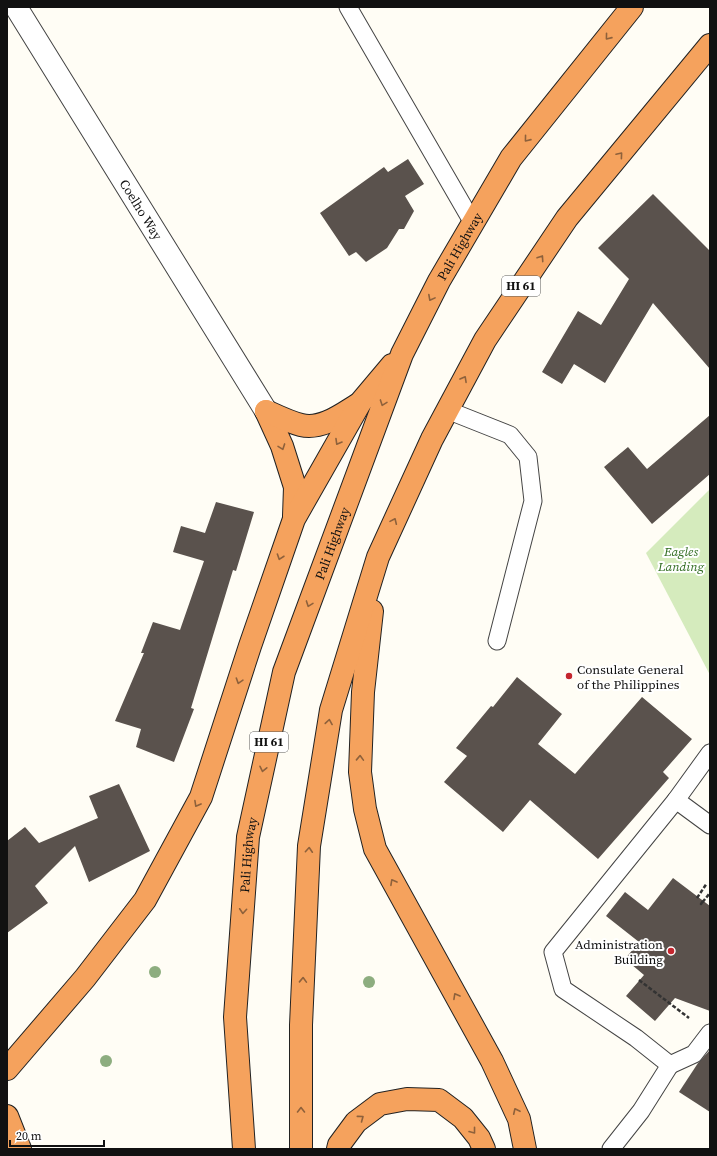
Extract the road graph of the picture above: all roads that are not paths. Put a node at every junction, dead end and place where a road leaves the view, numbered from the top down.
1 (16, 7) edge
2 (348, 7) edge
3 (632, 7) edge
4 (710, 45) edge
5 (474, 223) junction
6 (402, 354) junction
7 (360, 403) junction
8 (447, 410) junction
9 (266, 411) junction
10 (294, 519) junction
11 (378, 556) junction
12 (497, 641) dead end
13 (710, 753) edge
14 (676, 800) junction
15 (710, 825) edge
16 (710, 1033) edge
17 (670, 1065) junction
18 (7, 1069) edge
19 (7, 1116) edge
20 (20, 1149) edge
21 (244, 1149) edge
22 (301, 1149) edge
23 (338, 1149) edge
24 (484, 1149) edge
25 (525, 1149) edge
26 (611, 1149) edge

1 - 9 street, Coelho Way
2 - 5 lane
3 -> 5 highway, Pali Highway / HI 61
8 -> 4 highway, HI 61
5 -> 6 highway, Pali Highway / HI 61
6 - 7 highway
6 -> 21 highway, Pali Highway / HI 61
7 - 9 highway
7 -> 10 highway
11 -> 8 highway, HI 61
8 - 12 lane
9 -> 10 highway
10 -> 18 highway
22 -> 11 highway, HI 61
25 -> 11 highway
13 - 14 lane
14 - 15 lane
14 - 17 lane
16 - 17 lane
17 - 26 lane
19 - 20 highway
23 -> 24 highway

